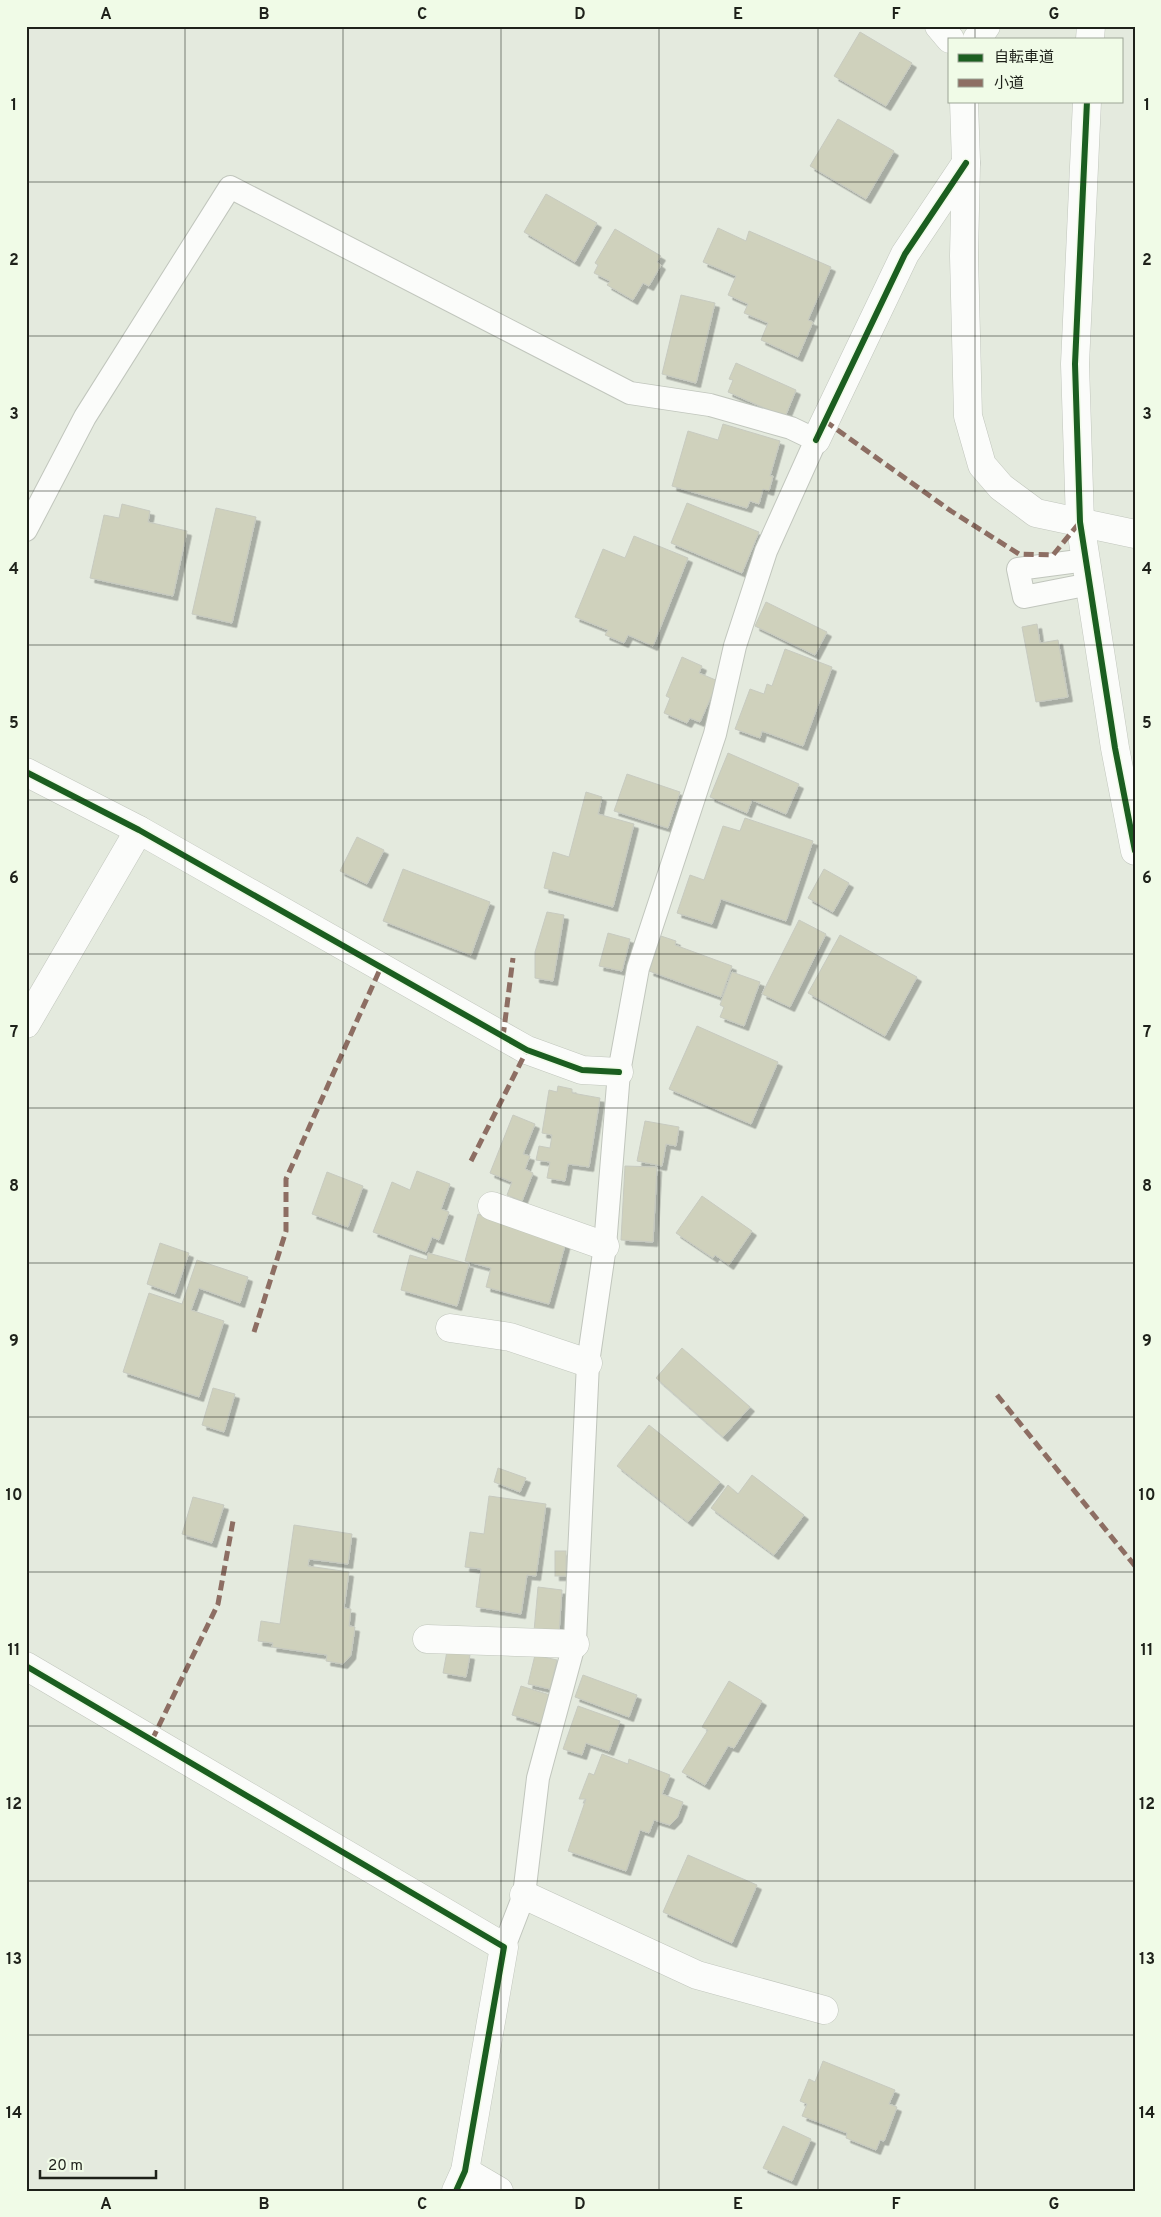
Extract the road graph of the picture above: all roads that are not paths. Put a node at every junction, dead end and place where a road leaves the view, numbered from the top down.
1 (939, 26) edge
2 (986, 26) edge
3 (949, 38) edge
4 (978, 38) edge
5 (964, 102) edge
6 (1087, 102) edge
7 (966, 164) junction
8 (816, 440) junction
9 (1080, 522) junction
10 (26, 530) edge
11 (1124, 532) edge
12 (26, 772) edge
13 (140, 830) junction
14 (1135, 851) edge
15 (26, 1024) edge
16 (619, 1072) junction
17 (492, 1206) dead end
18 (605, 1246) junction
19 (450, 1328) dead end
20 (588, 1363) junction
21 (427, 1639) dead end
22 (574, 1644) junction
23 (26, 1666) edge
24 (524, 1895) junction
25 (504, 1946) junction
26 (824, 2010) dead end
27 (460, 2181) edge
28 (499, 2191) edge

1 - 3 street
2 - 4 street
5 - 7 street
6 - 9 street
7 - 8 street
7 - 9 street
8 - 10 lane
8 - 16 lane
9 - 11 street
9 - 14 street
12 - 13 street
13 - 15 street
13 - 16 street
16 - 18 lane
17 - 18 street
18 - 20 lane
19 - 20 street
20 - 22 lane
21 - 22 street
22 - 24 lane
23 - 25 street
24 - 25 lane
24 - 26 street
25 - 27 street
27 - 28 street

